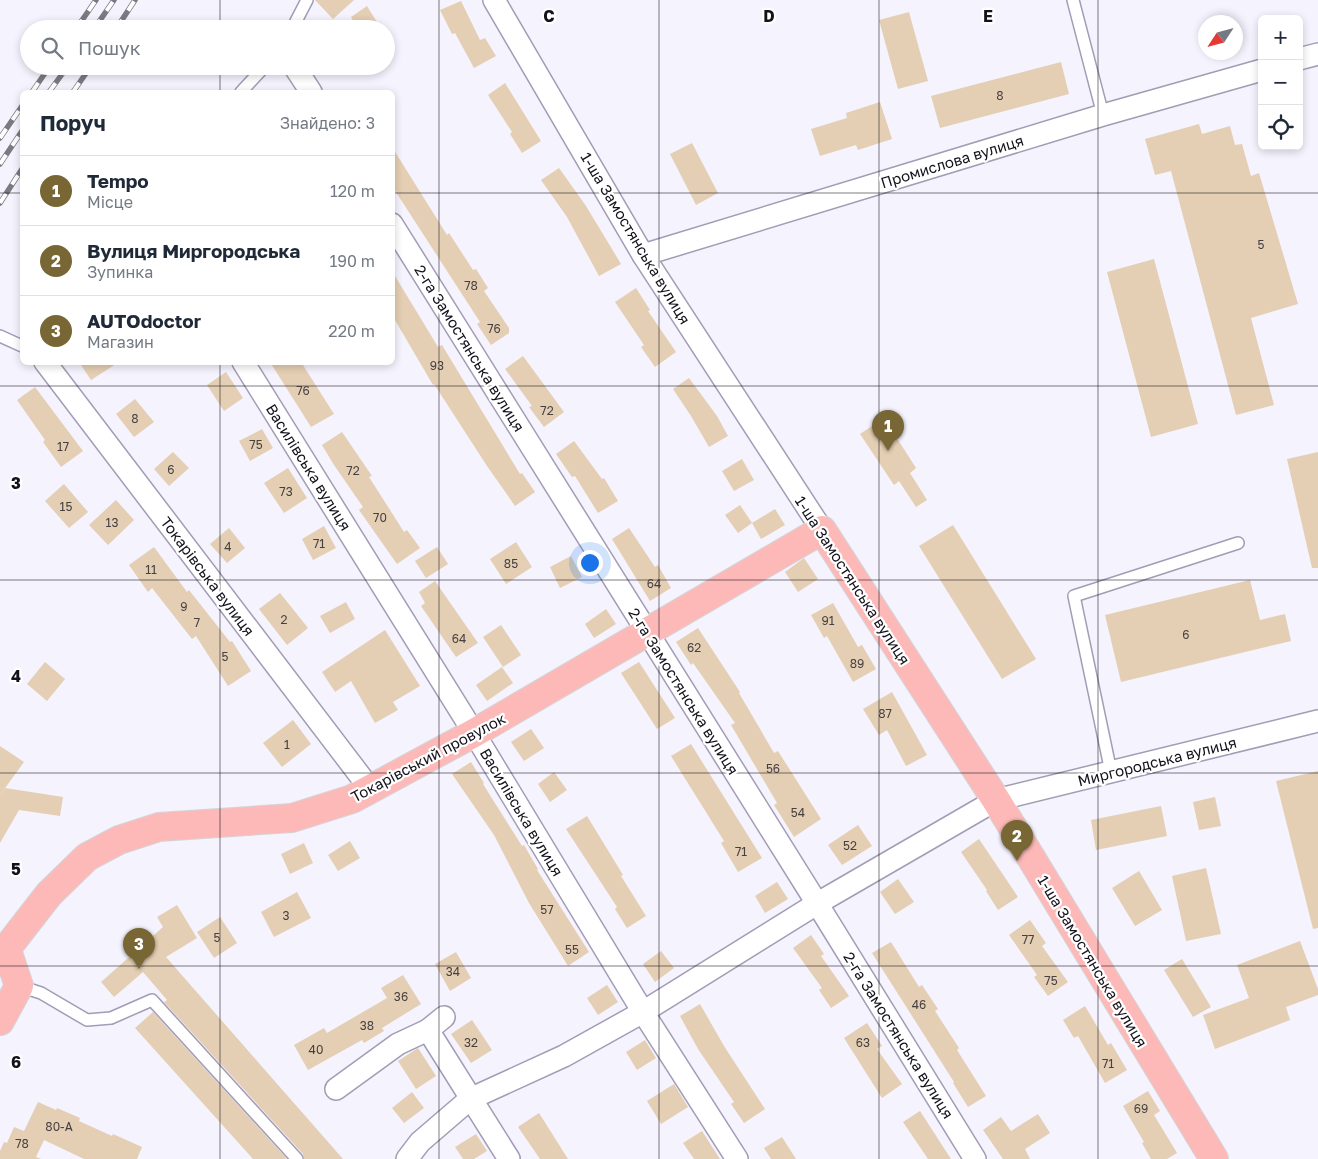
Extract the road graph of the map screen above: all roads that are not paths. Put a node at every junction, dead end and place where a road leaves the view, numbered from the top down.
1 (307, 0) edge
2 (494, 0) edge
3 (1072, 0) edge
4 (297, 20) edge
5 (1318, 54) edge
6 (1303, 58) edge
7 (1258, 71) edge
8 (257, 75) edge
9 (300, 75) edge
10 (244, 90) edge
11 (310, 90) edge
12 (1103, 115) junction
13 (395, 229) edge
14 (643, 255) junction
15 (0, 336) edge
16 (20, 345) edge
17 (47, 365) edge
18 (246, 365) edge
19 (822, 530) junction
20 (1238, 543) dead end
21 (646, 632) junction
22 (1318, 721) edge
23 (474, 733) junction
24 (1111, 772) junction
25 (371, 790) junction
26 (996, 800) junction
27 (818, 902) junction
28 (3, 954) edge
29 (19, 986) junction
30 (643, 1012) junction
31 (0, 1021) edge
32 (336, 1089) dead end
33 (470, 1099) junction
34 (297, 1159) edge
35 (407, 1159) edge
36 (509, 1159) edge
37 (737, 1159) edge
38 (975, 1159) edge
39 (1214, 1159) edge

1 - 4 lane
2 - 14 street, 1-ша Замостянська вулиця
3 - 12 lane
5 - 6 street
7 - 12 street, Промислова вулиця
8 - 10 lane
9 - 11 street
12 - 14 street, Промислова вулиця
13 - 21 street, 2-га Замостянська вулиця
14 - 19 street, 1-ша Замостянська вулиця
15 - 16 lane
17 - 25 street, Токарівська вулиця
18 - 23 street, Василівська вулиця
19 - 21 main road, Токарівський провулок
19 - 26 main road, 1-ша Замостянська вулиця
20 - 24 lane
21 - 23 main road, Токарівський провулок
21 - 27 street, 2-га Замостянська вулиця
22 - 24 street, Миргородська вулиця
23 - 25 main road, Токарівський провулок
23 - 30 street, Василівська вулиця
24 - 26 street, Миргородська вулиця
25 - 28 main road, Токарівський провулок
26 - 27 street, Миргородська вулиця
26 - 39 main road, 1-ша Замостянська вулиця
27 - 30 street, Миргородська вулиця
27 - 38 street, 2-га Замостянська вулиця
28 - 29 main road
29 - 31 main road
29 - 34 lane
30 - 33 street, Миргородська вулиця
30 - 37 street, Василівська вулиця
32 - 33 street
33 - 35 street, Миргородська вулиця
33 - 36 street

